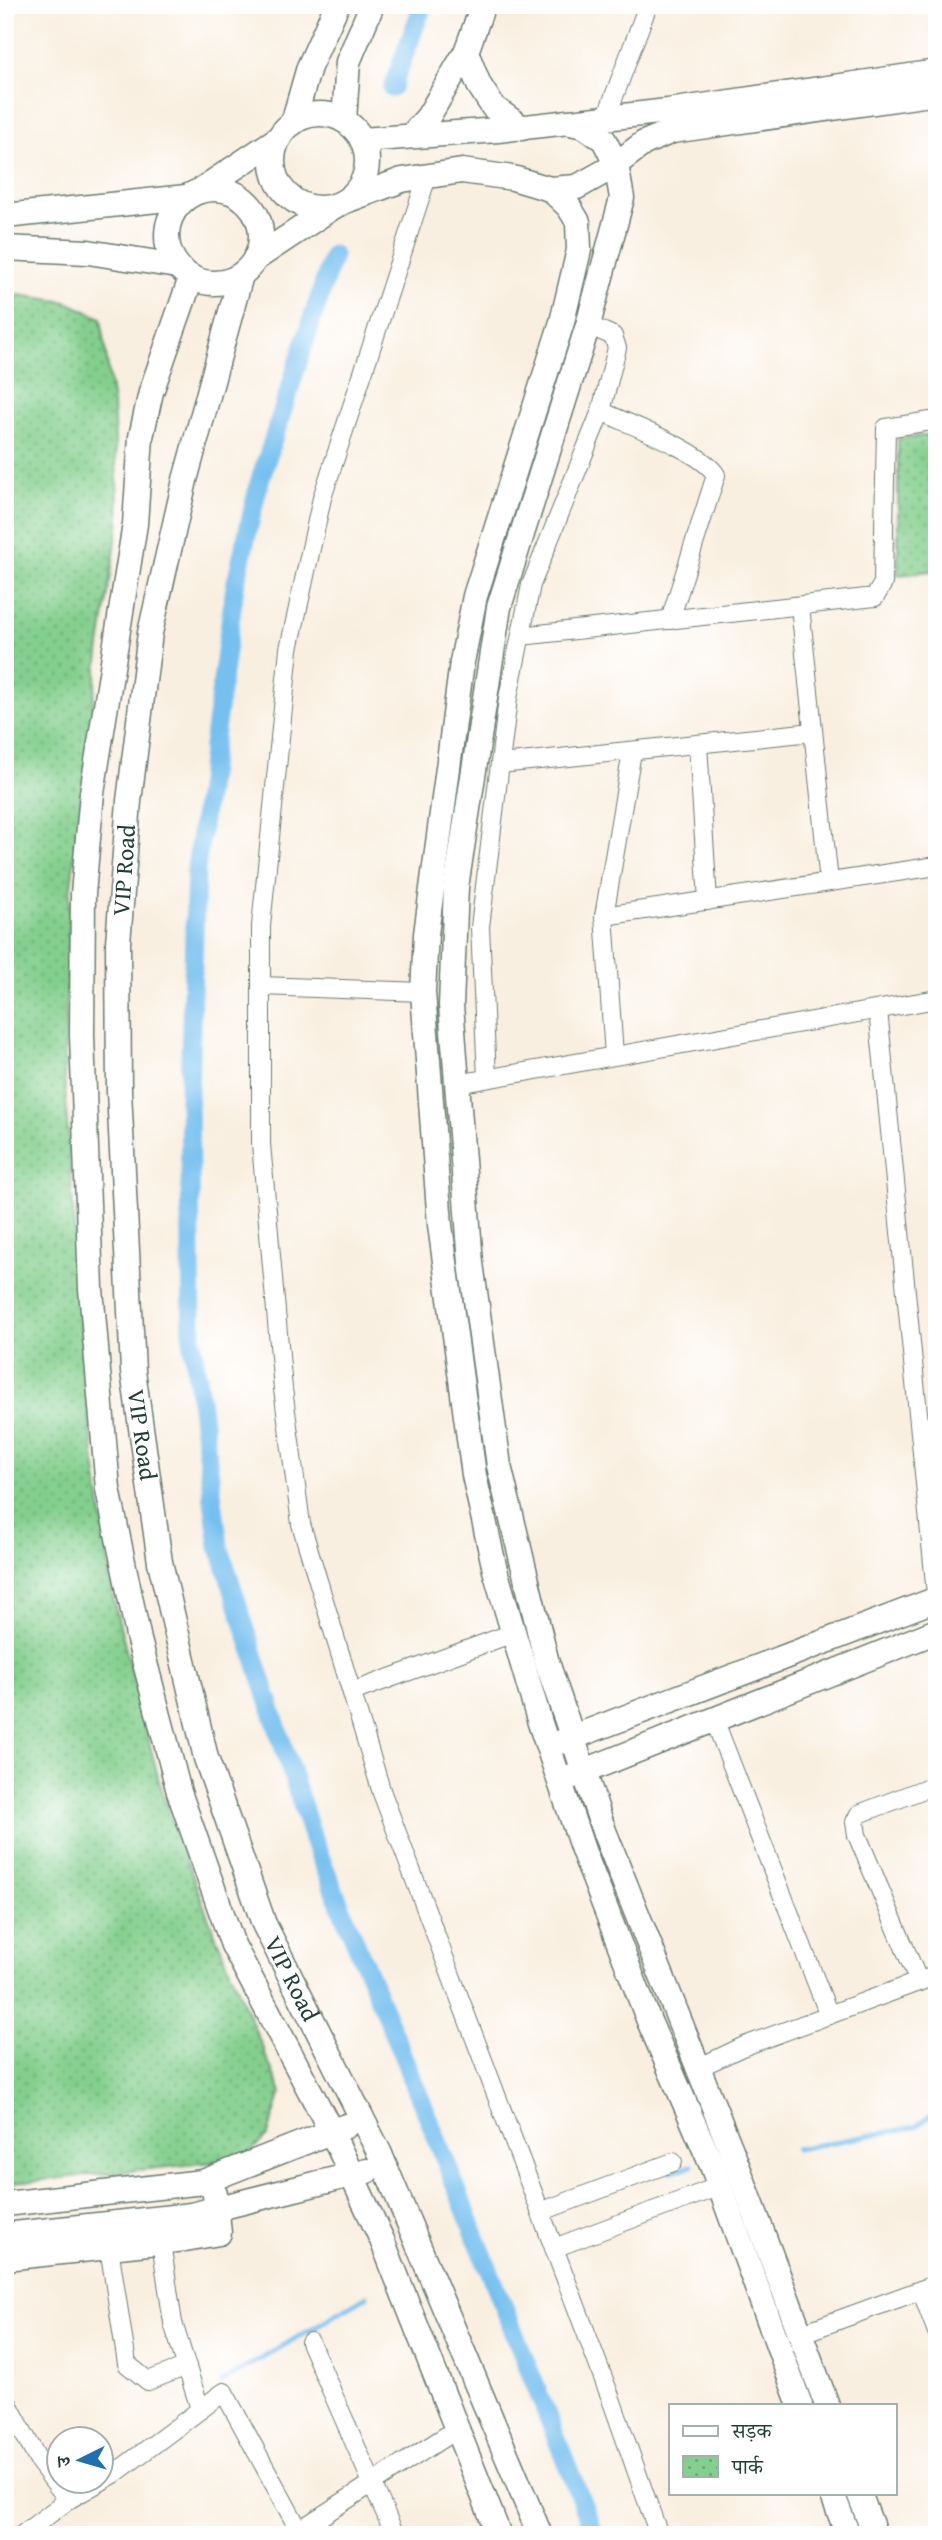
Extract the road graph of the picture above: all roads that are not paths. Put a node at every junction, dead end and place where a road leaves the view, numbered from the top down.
1 (337, 5) edge
2 (372, 5) edge
3 (483, 5) edge
4 (648, 5) edge
5 (466, 52) junction
6 (937, 72) edge
7 (937, 93) edge
8 (606, 118) junction
9 (344, 120) junction
10 (566, 122) junction
11 (522, 128) junction
12 (286, 131) junction
13 (411, 136) junction
14 (362, 140) junction
15 (616, 164) junction
16 (426, 177) junction
17 (550, 189) junction
18 (193, 194) junction
19 (340, 204) junction
20 (5, 216) edge
21 (5, 248) edge
22 (248, 267) junction
23 (184, 272) junction
24 (589, 325) junction
25 (601, 411) junction
26 (937, 420) edge
27 (800, 606) junction
28 (670, 620) junction
29 (521, 636) junction
30 (813, 732) junction
31 (698, 745) junction
32 (632, 752) junction
33 (500, 764) junction
34 (937, 866) edge
35 (828, 883) junction
36 (708, 901) junction
37 (604, 916) junction
38 (261, 986) junction
39 (423, 992) junction
40 (937, 999) edge
41 (878, 1010) junction
42 (614, 1055) junction
43 (487, 1078) junction
44 (457, 1084) junction
45 (935, 1569) edge
46 (936, 1601) edge
47 (937, 1631) edge
48 (513, 1633) junction
49 (352, 1692) junction
50 (714, 1719) junction
51 (573, 1738) junction
52 (548, 1747) junction
53 (584, 1771) junction
54 (559, 1781) junction
55 (937, 1784) edge
56 (937, 1975) edge
57 (919, 1982) junction
58 (829, 2015) junction
59 (698, 2068) junction
60 (363, 2120) junction
61 (331, 2131) junction
62 (673, 2162) dead end
63 (384, 2165) junction
64 (352, 2176) junction
65 (213, 2180) junction
66 (720, 2186) junction
67 (5, 2204) edge
68 (218, 2209) junction
69 (540, 2212) junction
70 (5, 2235) edge
71 (382, 2240) junction
72 (160, 2242) junction
73 (108, 2247) junction
74 (554, 2248) junction
75 (5, 2258) edge
76 (929, 2287) edge
77 (937, 2332) edge
78 (800, 2333) junction
79 (310, 2342) dead end
80 (187, 2366) junction
81 (5, 2398) edge
82 (800, 2404) edge
83 (827, 2404) edge
84 (200, 2409) junction
85 (449, 2434) junction
86 (373, 2482) junction
87 (832, 2494) edge
88 (859, 2494) edge
89 (68, 2500) junction
90 (295, 2532) edge
91 (22, 2535) edge
92 (396, 2535) edge
93 (490, 2535) edge
94 (499, 2535) edge
95 (540, 2535) edge
96 (659, 2535) edge
97 (848, 2535) edge
98 (875, 2535) edge

1 - 12 street
2 - 9 street
3 - 5 street
4 - 8 street
5 - 11 street
5 - 13 street
6 - 8 street
7 - 15 street
8 - 10 street
9 - 12 street
9 - 14 street
10 - 11 street
10 - 15 street
11 - 13 street
12 - 18 street
12 - 19 street
13 - 14 street
14 - 19 street
15 - 17 street
15 - 24 street
16 - 17 street
16 - 19 street
16 - 38 street
17 - 39 street
18 - 20 street
18 - 22 street
18 - 23 street
19 - 22 street
21 - 23 street
22 - 23 street
22 - 60 street, VIP Road
23 - 61 street, VIP Road
24 - 25 street
24 - 44 street
25 - 28 street
25 - 29 street
26 - 27 street
27 - 28 street
27 - 30 street
28 - 29 street
29 - 33 street
30 - 31 street
30 - 35 street
31 - 32 street
31 - 36 street
32 - 33 street
32 - 37 street
33 - 43 street
34 - 35 street
35 - 36 street
36 - 37 street
37 - 42 street
38 - 39 street
38 - 49 street
39 - 48 street
40 - 41 street
41 - 42 street
41 - 45 street
42 - 43 street
43 - 44 street
44 - 51 street
45 - 46 street
46 - 51 street
47 - 50 street
48 - 49 street
48 - 52 street
49 - 69 street
50 - 53 street
50 - 58 street
51 - 52 street
51 - 53 street
52 - 54 street
53 - 54 street
53 - 59 street
54 - 66 street
55 - 57 street
56 - 57 street
57 - 58 street
58 - 59 street
59 - 78 street
60 - 61 street
60 - 63 street, VIP Road
61 - 64 street, VIP Road
61 - 65 street
62 - 69 street
63 - 64 street
63 - 95 street, VIP Road
64 - 68 street
64 - 71 street, VIP Road
65 - 67 street
65 - 68 street
66 - 74 street
66 - 82 street
68 - 70 street
68 - 72 street
69 - 74 street
71 - 85 street
71 - 94 street, VIP Road
72 - 73 street
72 - 80 street
73 - 75 street
73 - 80 street
74 - 96 street
76 - 77 street
76 - 78 street
78 - 83 street
79 - 86 street
80 - 84 street
81 - 89 street
84 - 89 street
84 - 90 street
85 - 86 street
85 - 93 street
86 - 90 street
86 - 92 street
87 - 97 street
88 - 98 street
89 - 91 street

